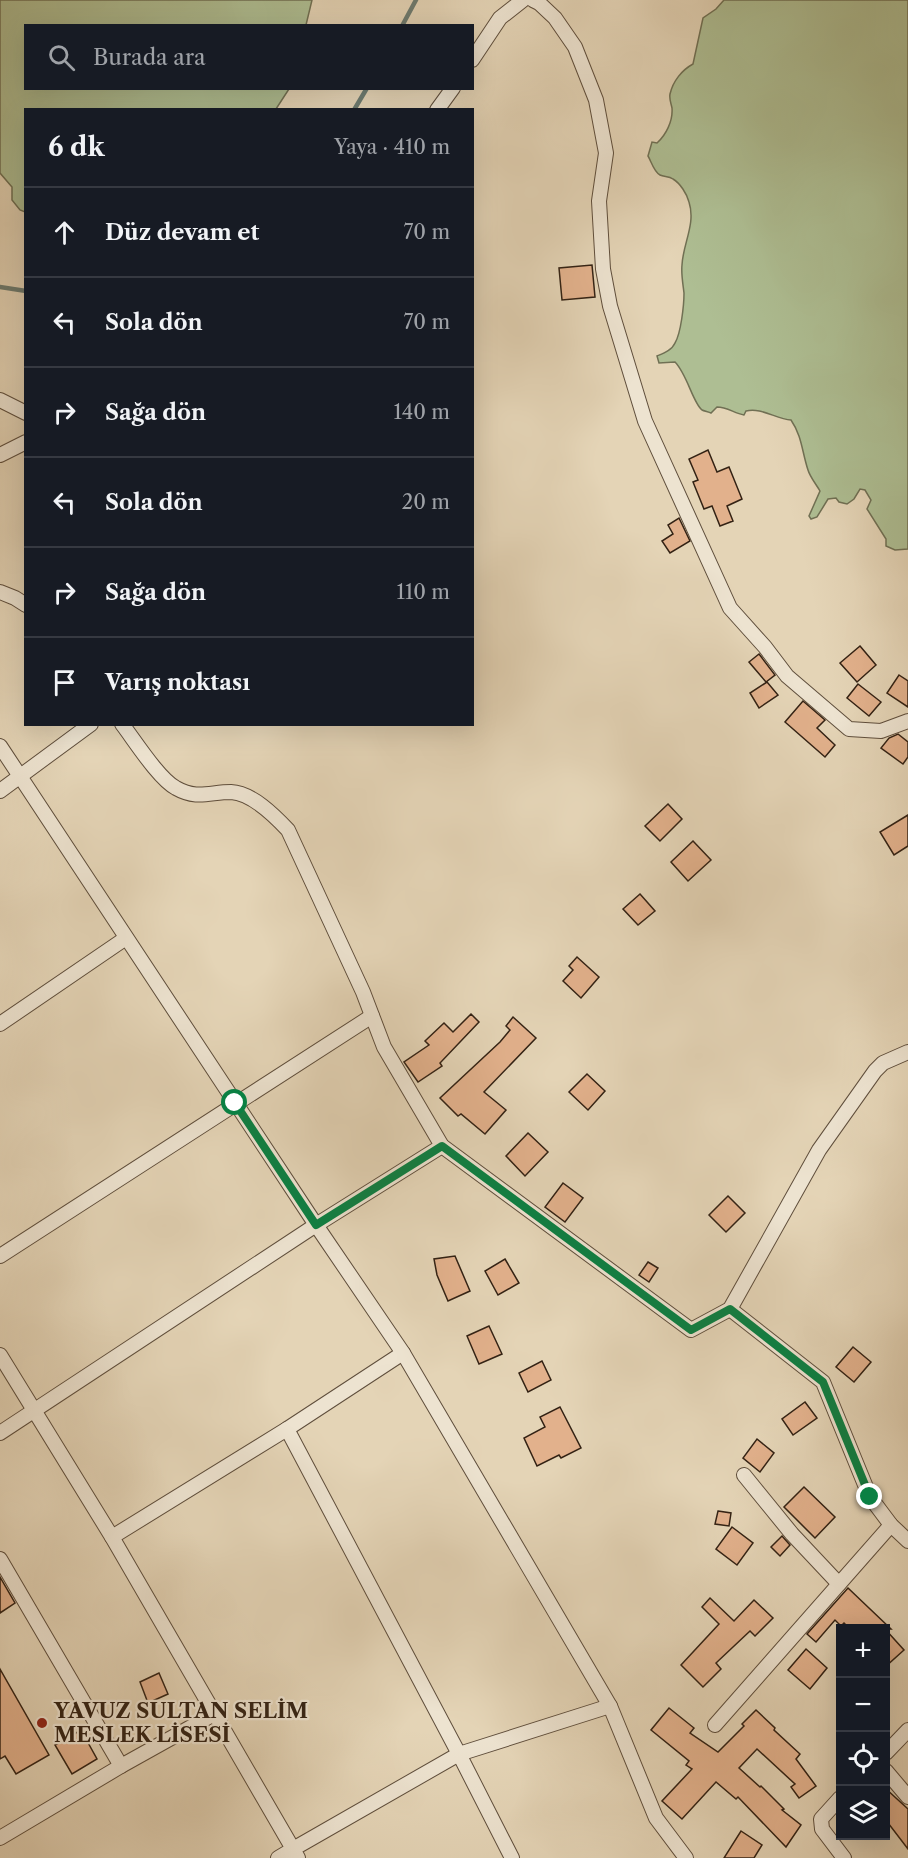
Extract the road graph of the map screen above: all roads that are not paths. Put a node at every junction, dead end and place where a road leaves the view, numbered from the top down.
1 (523, 0) edge
2 (533, 0) edge
3 (474, 57) edge
4 (452, 90) edge
5 (438, 108) edge
6 (0, 400) edge
7 (24, 412) edge
8 (24, 443) edge
9 (0, 456) edge
10 (0, 592) edge
11 (24, 604) edge
12 (908, 721) edge
13 (88, 726) edge
14 (124, 726) edge
15 (0, 746) edge
16 (19, 777) junction
17 (0, 791) edge
18 (126, 938) junction
19 (372, 1016) junction
20 (0, 1024) edge
21 (908, 1052) edge
22 (235, 1103) junction
23 (442, 1146) junction
24 (316, 1225) junction
25 (0, 1256) edge
26 (730, 1309) junction
27 (403, 1353) junction
28 (0, 1355) edge
29 (35, 1411) junction
30 (287, 1429) junction
31 (0, 1433) edge
32 (744, 1475) dead end
33 (891, 1525) junction
34 (112, 1537) junction
35 (908, 1541) edge
36 (0, 1559) edge
37 (839, 1584) junction
38 (610, 1706) junction
39 (216, 1713) junction
40 (715, 1725) dead end
41 (908, 1730) edge
42 (890, 1748) edge
43 (459, 1754) junction
44 (121, 1766) junction
45 (890, 1777) edge
46 (908, 1797) edge
47 (836, 1802) edge
48 (0, 1838) edge
49 (296, 1853) edge
50 (278, 1858) edge
51 (512, 1858) edge
52 (686, 1858) edge
53 (844, 1858) edge

1 - 3 street
2 - 12 street
4 - 5 street
6 - 7 street
8 - 9 street
10 - 11 street
13 - 16 street
14 - 19 street
15 - 16 street
16 - 17 street
16 - 18 street
18 - 20 street
18 - 22 street
19 - 22 street
19 - 23 street
21 - 26 street
22 - 24 street
22 - 25 street
23 - 24 street
23 - 26 street
24 - 27 street
24 - 29 street
26 - 33 street
27 - 30 street
27 - 38 street
28 - 29 street
29 - 31 street
29 - 34 street
30 - 34 street
30 - 43 street
32 - 37 street
33 - 35 street
33 - 37 street
34 - 39 street
36 - 44 street
37 - 40 street
38 - 43 street
38 - 52 street
39 - 44 street
39 - 49 street
41 - 42 street
43 - 49 street
43 - 51 street
44 - 48 street
45 - 46 street
47 - 53 street
49 - 50 street

